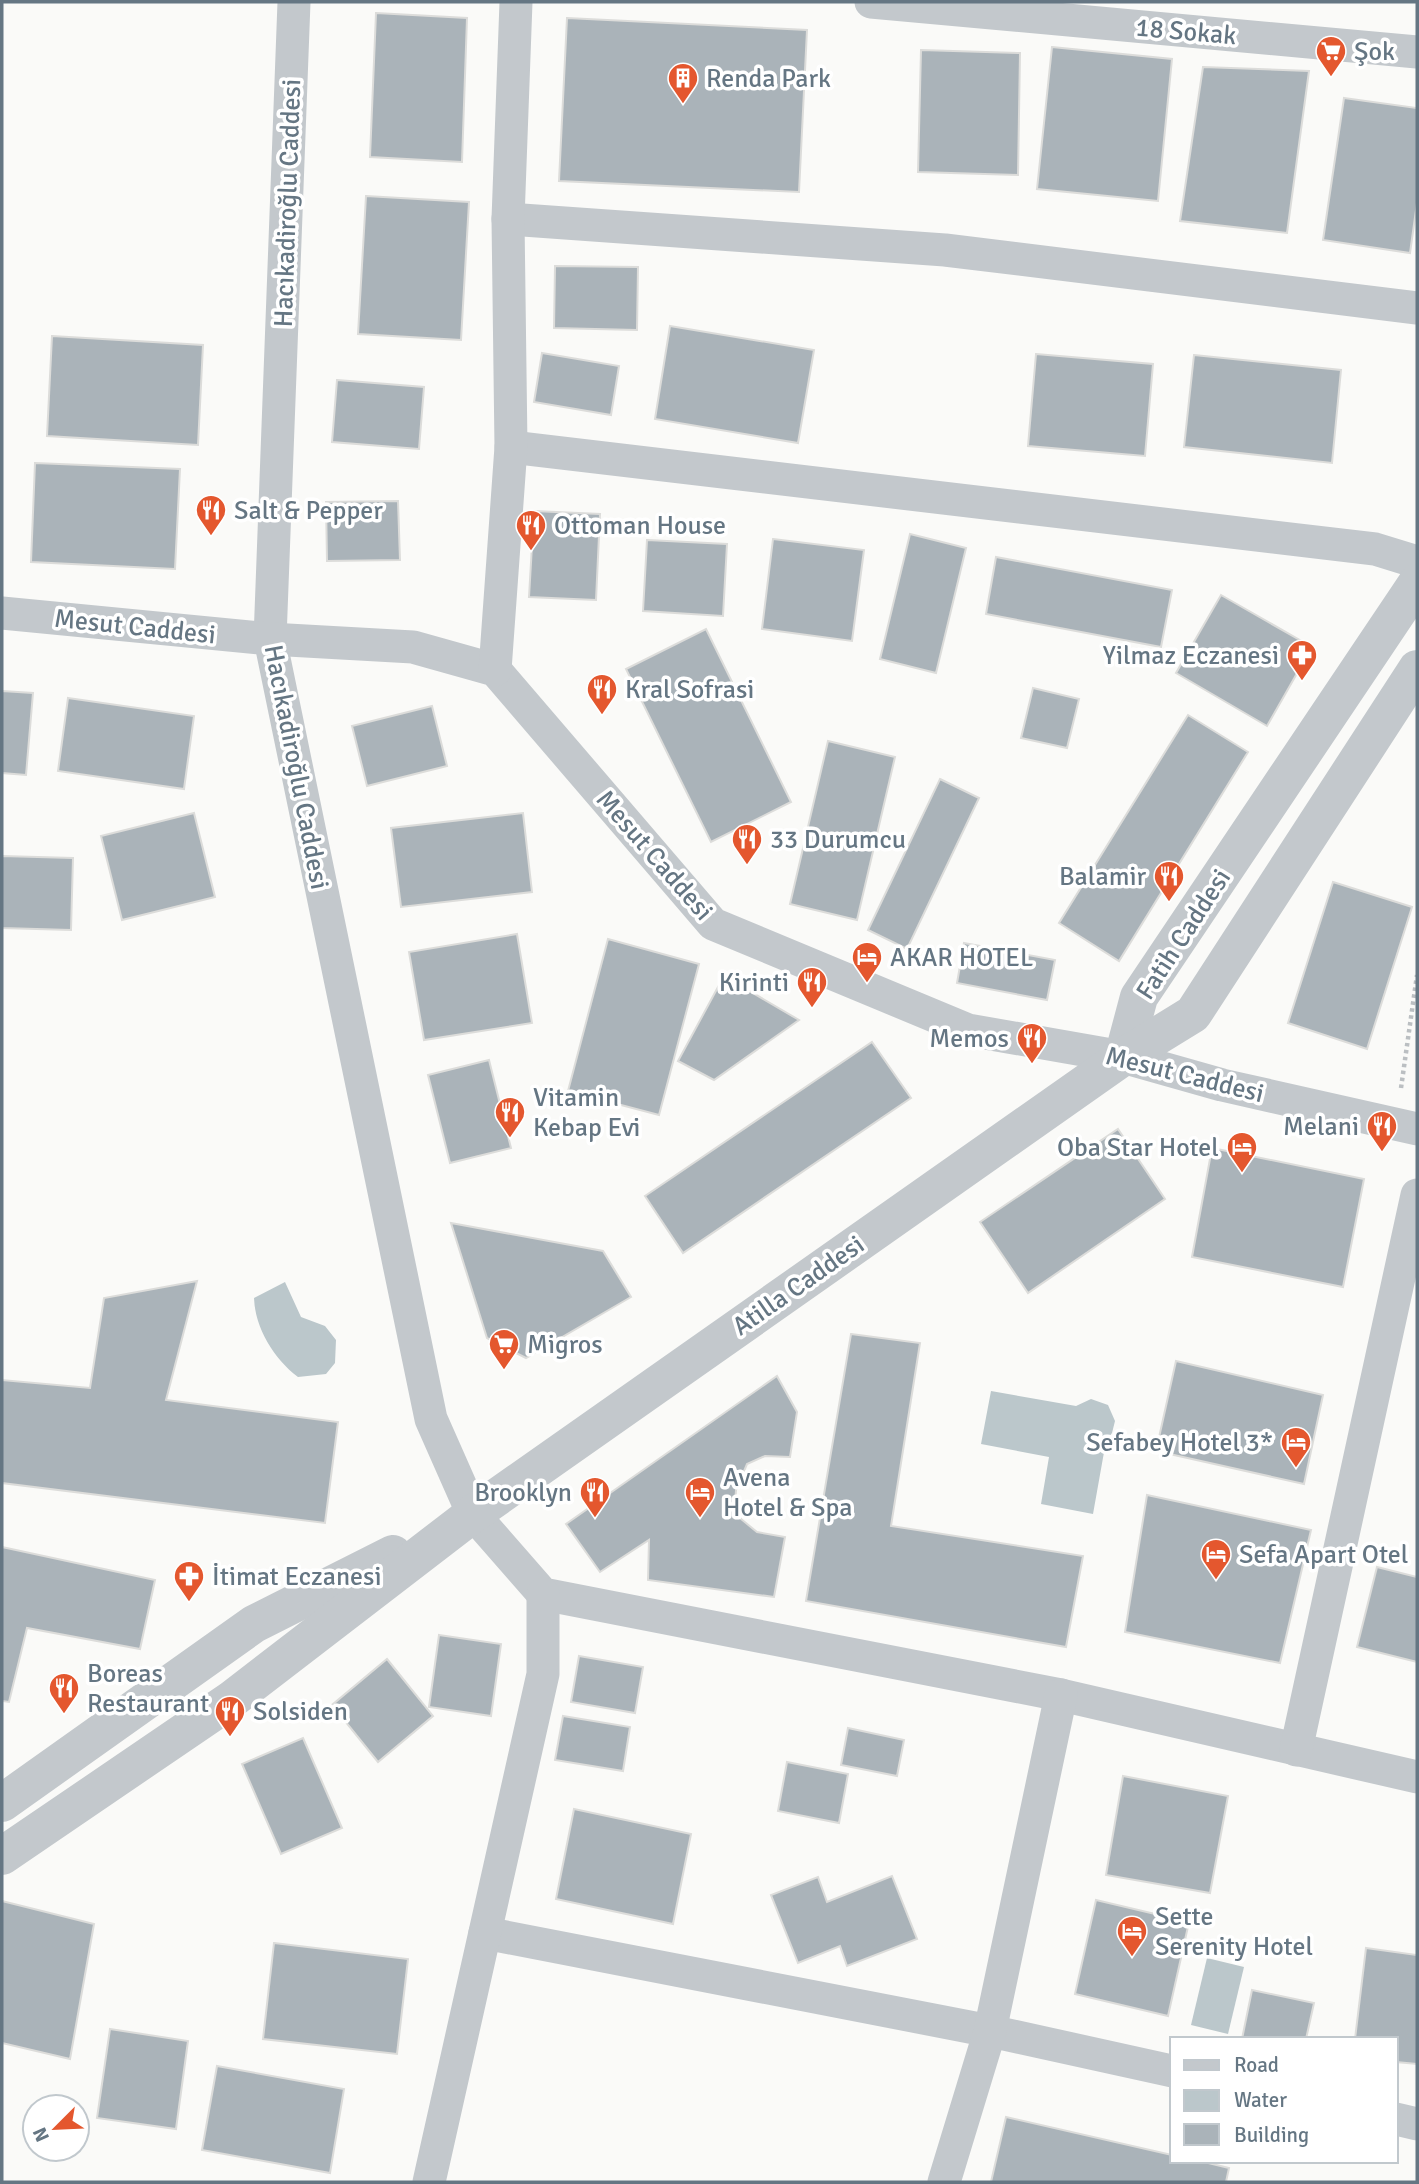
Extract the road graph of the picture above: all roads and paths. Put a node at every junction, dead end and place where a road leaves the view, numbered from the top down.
1 (295, 2) edge
2 (516, 2) edge
3 (871, 2) edge
4 (1417, 52) edge
5 (508, 219) junction
6 (1417, 307) edge
7 (511, 447) junction
8 (1417, 562) edge
9 (1417, 583) edge
10 (2, 613) edge
11 (270, 639) junction
12 (1417, 669) edge
13 (495, 670) junction
14 (1417, 975) edge
15 (1123, 1057) junction
16 (1407, 1126) edge
17 (1417, 1195) edge
18 (473, 1514) junction
19 (543, 1594) junction
20 (1061, 1695) junction
21 (1296, 1750) junction
22 (1417, 1777) edge
23 (2, 1802) edge
24 (2, 1856) edge
25 (485, 1933) junction
26 (990, 2031) junction
27 (1170, 2071) edge
28 (1398, 2119) edge
29 (1417, 2124) edge
30 (429, 2182) edge
31 (944, 2182) edge

1 - 11 street, Hacıkadiroğlu Caddesi
2 - 5 street
3 - 4 street, 18 Sokak
5 - 6 street
5 - 7 street
7 - 8 street
7 - 13 street
9 - 15 street, Fatih Caddesi
10 - 11 street, Mesut Caddesi
11 - 13 street, Mesut Caddesi
11 - 18 street, Hacıkadiroğlu Caddesi
12 - 15 street, Fatih Caddesi
13 - 15 street, Mesut Caddesi
14 - 16 path
15 - 16 street, Mesut Caddesi
15 - 18 street, Atilla Caddesi
17 - 21 street
18 - 19 street, Hacıkadiroğlu Caddesi
18 - 23 street
18 - 24 street
19 - 20 street
19 - 25 street
20 - 21 street
20 - 26 street
21 - 22 street
25 - 26 street
25 - 30 street
26 - 27 street
26 - 31 street
28 - 29 street

